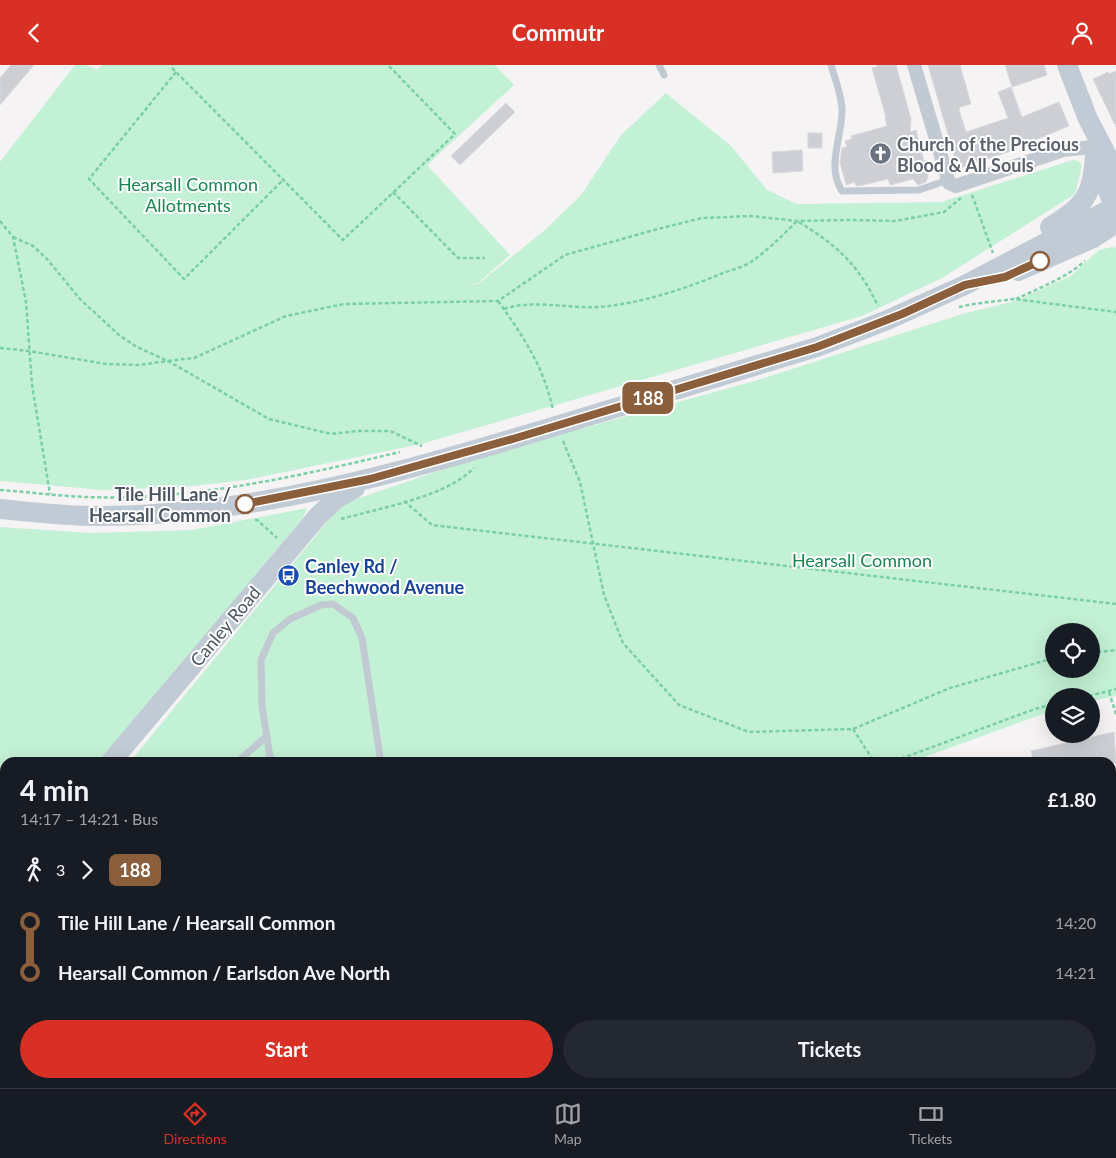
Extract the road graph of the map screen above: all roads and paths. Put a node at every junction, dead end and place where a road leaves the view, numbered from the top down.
1 (388, 65) edge
2 (659, 65) edge
3 (831, 65) edge
4 (914, 65) edge
5 (1067, 65) edge
6 (172, 69) dead end
7 (176, 72) junction
8 (664, 75) dead end
9 (1088, 119) junction
10 (1094, 152) junction
11 (1116, 173) edge
12 (283, 180) junction
13 (948, 182) junction
14 (967, 182) junction
15 (394, 192) junction
16 (1115, 212) edge
17 (0, 221) edge
18 (797, 221) junction
19 (13, 237) junction
20 (1000, 248) dead end
21 (993, 253) junction
22 (1088, 257) dead end
23 (485, 258) dead end
24 (987, 265) junction
25 (965, 285) junction
26 (498, 301) junction
27 (504, 309) junction
28 (1116, 312) edge
29 (885, 321) junction
30 (0, 348) edge
31 (29, 351) junction
32 (168, 361) junction
33 (556, 426) junction
34 (431, 444) dead end
35 (422, 446) junction
36 (413, 449) dead end
37 (404, 451) dead end
38 (370, 479) junction
39 (0, 489) edge
40 (50, 494) junction
41 (404, 501) dead end
42 (0, 509) edge
43 (592, 545) junction
44 (1116, 604) edge
45 (1116, 650) edge
46 (1100, 652) edge
47 (1045, 661) edge
48 (1116, 689) edge
49 (1109, 691) junction
50 (1100, 693) edge
51 (1045, 706) edge
52 (1116, 715) edge
53 (853, 729) junction
54 (267, 736) junction
55 (115, 757) edge
56 (243, 757) edge
57 (270, 757) edge
58 (380, 757) edge
59 (871, 757) edge
60 (905, 757) edge

1 - 15 path
2 - 8 lane
3 - 13 lane
4 - 13 street
5 - 9 main road
6 - 7 path
7 - 12 path
7 - 12 path
9 - 10 main road
9 - 11 main road
10 - 14 street
10 - 16 main road
10 - 24 main road
12 - 15 path
13 - 14 street
14 - 18 path
14 - 21 path
15 - 23 path
16 - 24 main road
16 - 25 main road
17 - 19 path
18 - 26 path
18 - 27 path
18 - 29 path
19 - 31 path
19 - 32 path
20 - 21 path
21 - 24 path
22 - 28 path
24 - 25 main road
25 - 29 main road
26 - 27 path
26 - 32 path
27 - 33 path
29 - 33 main road
30 - 31 path
31 - 32 path
31 - 40 path
32 - 35 path
33 - 38 main road
33 - 43 path
34 - 35 path
35 - 36 path
37 - 40 path
38 - 42 main road
38 - 55 main road, Canley Road
39 - 40 path
41 - 43 path
43 - 44 path
43 - 53 path
45 - 46 path
47 - 53 path
48 - 49 path
49 - 50 path
49 - 52 path
51 - 60 path
53 - 59 path
54 - 56 lane
54 - 57 lane
54 - 58 lane

